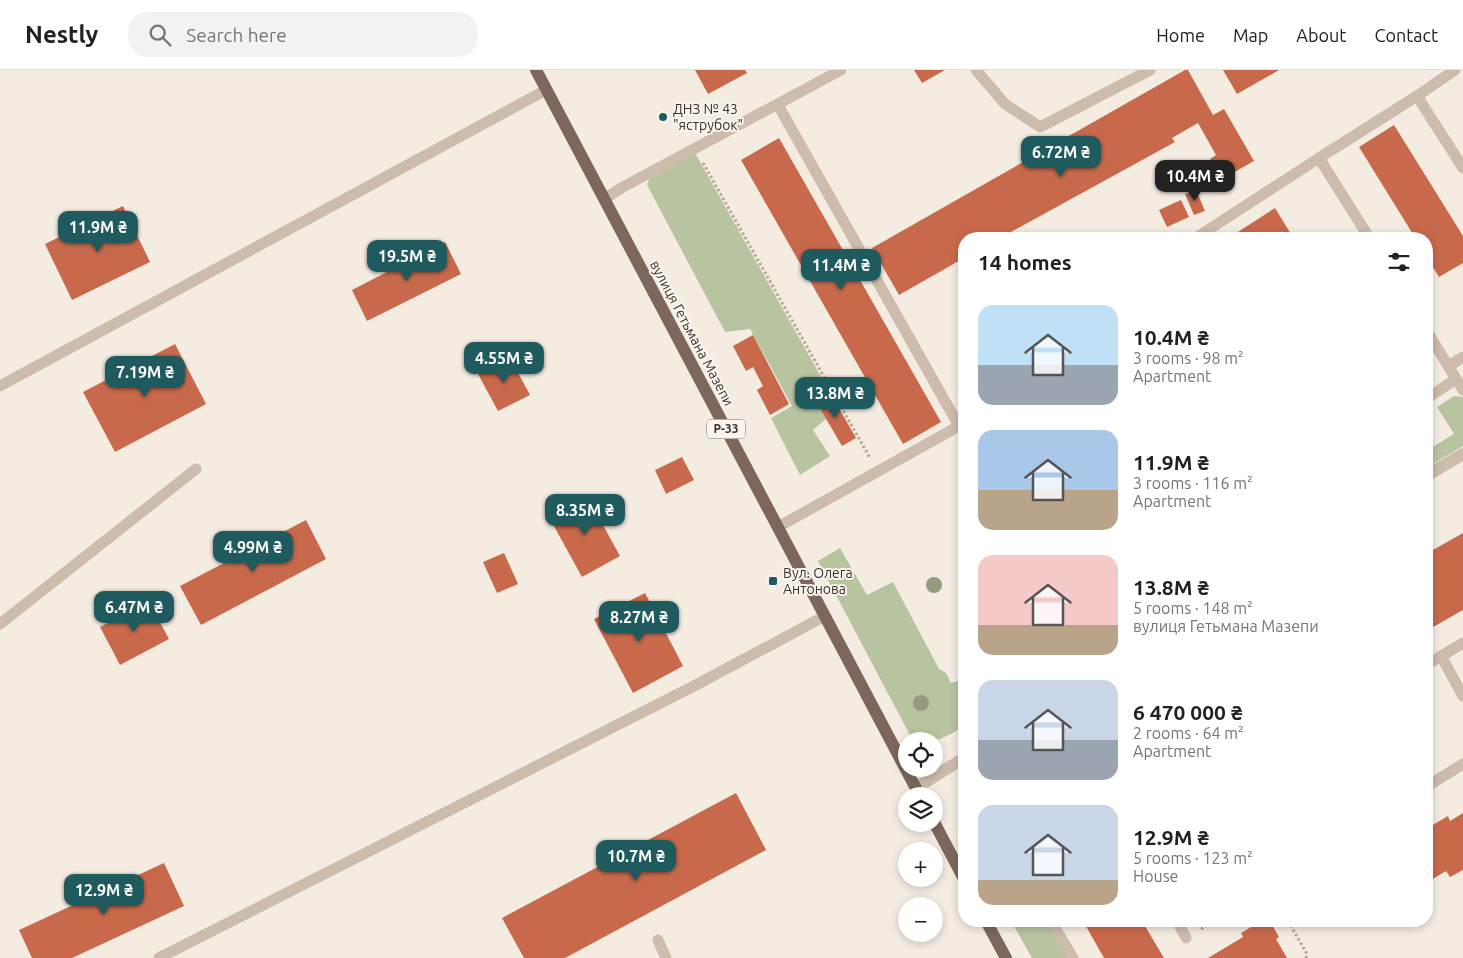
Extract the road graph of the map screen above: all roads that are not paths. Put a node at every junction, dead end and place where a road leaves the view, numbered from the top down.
1 (536, 70) edge
2 (841, 70) edge
3 (976, 70) edge
4 (1150, 70) edge
5 (1455, 70) edge
6 (546, 90) junction
7 (1417, 96) junction
8 (778, 105) junction
9 (1319, 158) junction
10 (1463, 168) edge
11 (604, 199) junction
12 (1205, 232) edge
13 (1366, 232) edge
14 (1433, 341) edge
15 (1463, 357) edge
16 (1449, 366) junction
17 (1456, 379) junction
18 (0, 386) edge
19 (1463, 390) edge
20 (1433, 394) edge
21 (958, 424) edge
22 (958, 427) edge
23 (1463, 454) edge
24 (196, 469) dead end
25 (1433, 472) edge
26 (778, 527) junction
27 (824, 616) junction
28 (0, 624) edge
29 (1463, 643) edge
30 (1441, 656) junction
31 (1433, 661) edge
32 (1463, 696) edge
33 (958, 762) edge
34 (1463, 764) edge
35 (1433, 783) edge
36 (915, 787) edge
37 (925, 787) edge
38 (939, 832) edge
39 (958, 868) edge
40 (989, 927) edge
41 (1055, 927) edge
42 (1180, 927) edge
43 (1186, 938) dead end
44 (658, 940) dead end
45 (160, 958) edge
46 (666, 958) edge
47 (1006, 958) edge
48 (1073, 958) edge

1 - 6 main road, вулиця Гетьмана Мазепи / Р-33
2 - 8 lane
3 - 4 lane
5 - 7 lane
6 - 11 main road, вулиця Гетьмана Мазепи / Р-33
6 - 18 lane
7 - 9 lane
7 - 10 lane
8 - 11 lane
8 - 21 lane
9 - 12 lane
9 - 13 lane
11 - 26 main road, вулиця Гетьмана Мазепи / Р-33
14 - 16 lane
15 - 16 lane
16 - 17 lane
17 - 19 lane
17 - 20 lane
22 - 26 lane
23 - 25 street
24 - 28 lane
26 - 27 main road, вулиця Гетьмана Мазепи / Р-33
27 - 36 main road, вулиця Гетьмана Мазепи / Р-33
27 - 45 lane
29 - 30 lane
30 - 31 lane
30 - 32 lane
33 - 37 street
34 - 35 lane
38 - 39 main road
40 - 47 main road
41 - 48 lane
42 - 43 lane
44 - 46 lane

